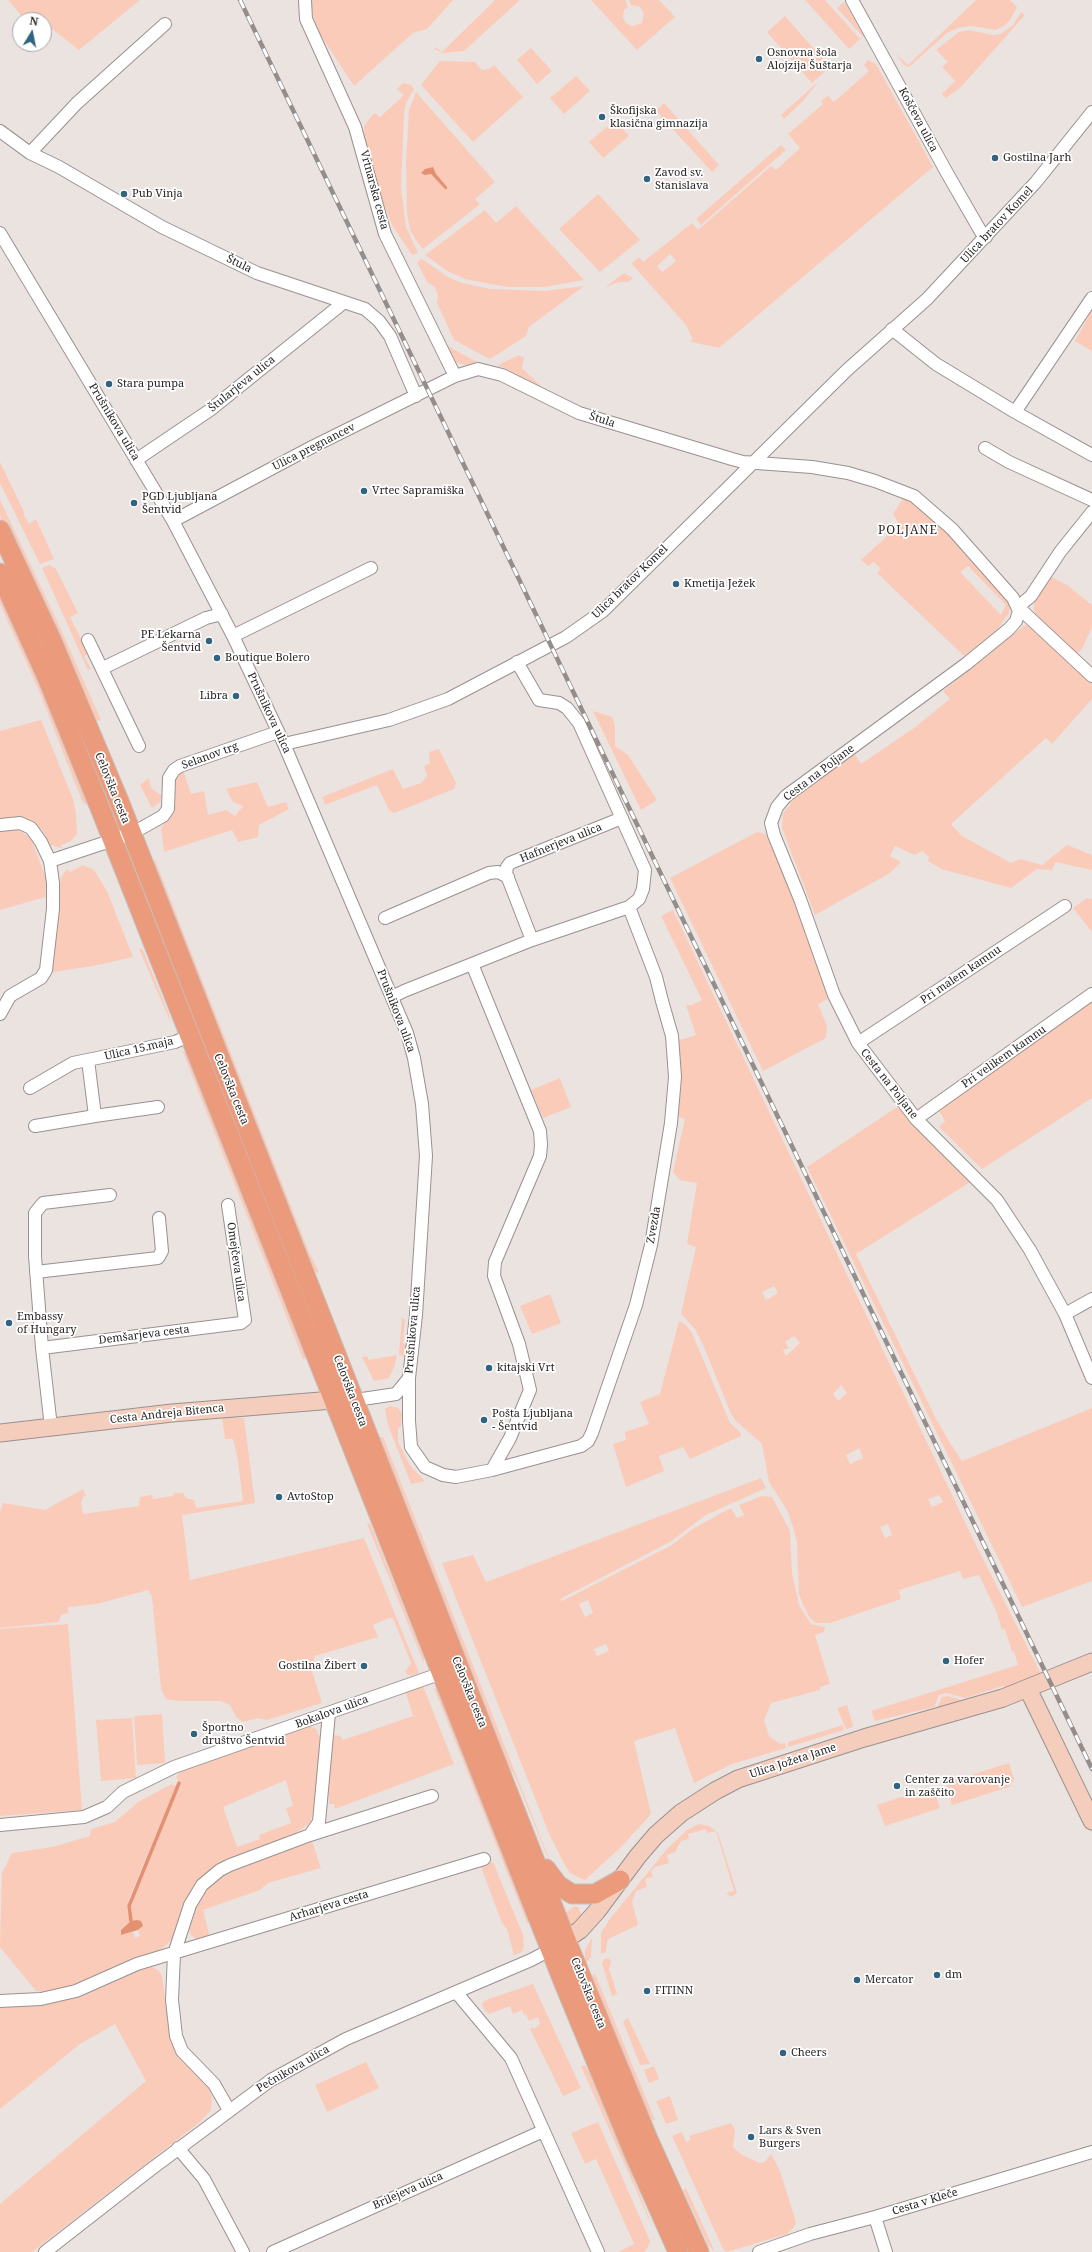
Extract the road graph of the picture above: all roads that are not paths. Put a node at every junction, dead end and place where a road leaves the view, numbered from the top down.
1 (305, 0) edge
2 (852, 0) edge
3 (165, 24) dead end
4 (1092, 112) edge
5 (0, 131) edge
6 (30, 153) junction
7 (0, 233) edge
8 (986, 238) junction
9 (1092, 298) edge
10 (344, 303) junction
11 (892, 329) junction
12 (455, 376) junction
13 (416, 396) junction
14 (1015, 412) junction
15 (985, 448) dead end
16 (1092, 455) edge
17 (136, 460) junction
18 (756, 462) junction
19 (1092, 500) edge
20 (1092, 512) edge
21 (173, 521) junction
22 (0, 530) edge
23 (371, 568) dead end
24 (0, 573) edge
25 (1018, 607) junction
26 (222, 614) junction
27 (233, 636) junction
28 (88, 640) dead end
29 (517, 662) junction
30 (103, 668) junction
31 (1092, 676) edge
32 (278, 732) junction
33 (284, 744) junction
34 (139, 746) dead end
35 (622, 818) junction
36 (0, 825) edge
37 (131, 834) junction
38 (112, 841) junction
39 (50, 862) junction
40 (508, 877) junction
41 (1065, 906) dead end
42 (629, 907) junction
43 (385, 918) dead end
44 (532, 940) junction
45 (472, 964) junction
46 (1092, 994) edge
47 (392, 997) junction
48 (0, 1014) edge
49 (189, 1036) junction
50 (858, 1043) junction
51 (88, 1060) junction
52 (30, 1088) dead end
53 (158, 1107) dead end
54 (95, 1116) junction
55 (916, 1119) junction
56 (35, 1126) dead end
57 (110, 1195) dead end
58 (228, 1205) dead end
59 (159, 1218) dead end
60 (36, 1272) junction
61 (1092, 1299) edge
62 (1065, 1314) junction
63 (244, 1320) joint
64 (42, 1348) junction
65 (409, 1378) junction
66 (1092, 1378) edge
67 (334, 1400) junction
68 (356, 1402) junction
69 (51, 1427) junction
70 (0, 1433) edge
71 (492, 1470) junction
72 (1092, 1662) edge
73 (442, 1673) junction
74 (1028, 1689) junction
75 (329, 1713) junction
76 (432, 1796) dead end
77 (1092, 1821) edge
78 (0, 1825) edge
79 (310, 1835) junction
80 (534, 1854) junction
81 (484, 1859) dead end
82 (620, 1880) junction
83 (566, 1940) junction
84 (550, 1950) junction
85 (174, 1954) junction
86 (456, 1992) junction
87 (0, 2001) edge
88 (229, 2110) junction
89 (543, 2131) junction
90 (178, 2148) junction
91 (1092, 2152) edge
92 (875, 2217) junction
93 (675, 2251) edge
94 (45, 2252) edge
95 (243, 2252) edge
96 (273, 2252) edge
97 (598, 2252) edge
98 (699, 2252) edge
99 (759, 2252) edge
100 (886, 2252) edge

1 - 12 street, Vrtnarska cesta
2 - 8 street, Koščeva ulica
3 - 6 street
4 - 8 street, Ulica bratov Komel
5 - 6 street, Štula
6 - 10 street, Štula
7 - 17 street, Prušnikova ulica
8 - 11 street, Ulica bratov Komel
9 - 14 street
10 - 13 street, Štula
10 - 17 street, Štularjeva ulica
11 - 14 street
11 - 18 street, Ulica bratov Komel
12 - 13 street, Ulica pregnancev
12 - 18 street, Štula
13 - 21 street, Ulica pregnancev
14 - 16 street
15 - 19 street
17 - 21 street, Prušnikova ulica
18 - 25 street
18 - 29 street, Ulica bratov Komel
20 - 25 street
21 - 26 street, Prušnikova ulica
22 - 37 main road, Celovška cesta
23 - 27 street
24 - 38 main road, Celovška cesta
25 - 31 street
25 - 50 street, Cesta na Poljane
26 - 27 street, Prušnikova ulica
26 - 30 street
27 - 32 street, Prušnikova ulica
28 - 30 street
29 - 33 street, Ulica bratov Komel
29 - 35 street
30 - 34 street
32 - 33 street, Prušnikova ulica
32 - 37 street, Selanov trg
33 - 47 street, Prušnikova ulica
35 - 40 street, Hafnerjeva ulica
35 - 42 street
36 - 39 street
37 - 38 street, Selanov trg
37 - 68 main road, Celovška cesta
38 - 39 street, Selanov trg
38 - 49 main road, Celovška cesta
39 - 48 street
40 - 43 street
40 - 44 street
41 - 50 street, Pri malem kamnu
42 - 44 street
42 - 71 street, Zvezda
44 - 45 street
45 - 47 street
45 - 71 street
46 - 55 street, Pri velikem kamnu
47 - 65 street, Prušnikova ulica
49 - 51 street, Ulica 15.maja
49 - 67 main road, Celovška cesta
50 - 55 street, Cesta na Poljane
51 - 52 street, Ulica 15.maja
51 - 54 street
53 - 54 street
54 - 56 street
55 - 62 street, Cesta na Poljane
57 - 60 street
58 - 63 street, Omejčeva ulica
59 - 60 street
60 - 64 street
61 - 62 street
62 - 66 street, Cesta na Poljane
63 - 64 street, Demšarjeva cesta
64 - 69 street
65 - 68 street, Prušnikova ulica
65 - 71 street, Zvezda
67 - 68 street, Prušnikova ulica
67 - 69 street, Cesta Andreja Bitenca
67 - 73 main road, Celovška cesta
68 - 80 main road, Celovška cesta
69 - 70 street, Cesta Andreja Bitenca
72 - 74 street, Ulica Jožeta Jame
73 - 75 street, Bokalova ulica
73 - 84 main road, Celovška cesta
74 - 77 street
74 - 82 street, Ulica Jožeta Jame
75 - 78 street, Bokalova ulica
75 - 79 street
76 - 79 street
79 - 85 street
80 - 82 main road
80 - 83 main road, Celovška cesta
81 - 85 street, Arharjeva cesta
82 - 83 street, Ulica Jožeta Jame
83 - 84 street, Ulica Jožeta Jame
83 - 98 main road, Celovška cesta
84 - 86 street, Pečnikova ulica
84 - 93 main road, Celovška cesta
85 - 87 street, Arharjeva cesta
85 - 88 street
86 - 88 street, Pečnikova ulica
86 - 89 street
88 - 90 street, Pečnikova ulica
89 - 96 street, Brilejeva ulica
89 - 97 street
90 - 94 street, Pečnikova ulica
90 - 95 street
91 - 92 street, Cesta v Kleče
92 - 99 street, Cesta v Kleče
92 - 100 street

